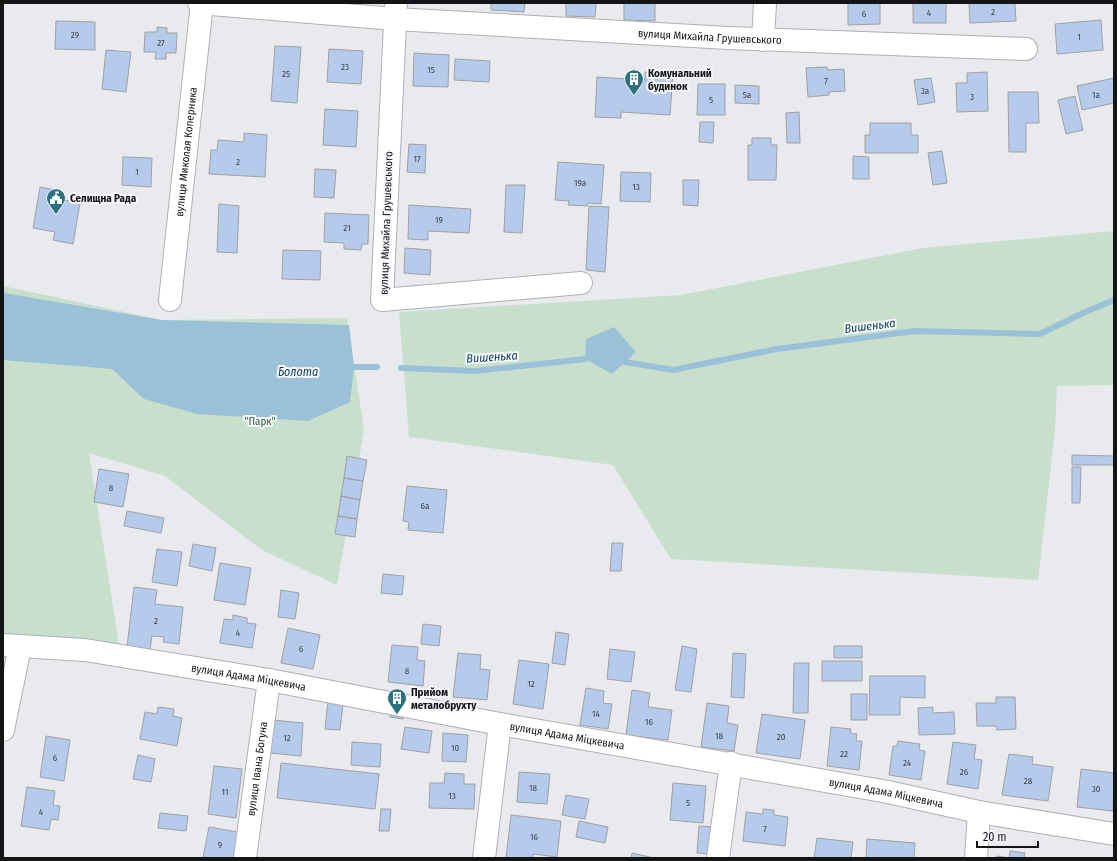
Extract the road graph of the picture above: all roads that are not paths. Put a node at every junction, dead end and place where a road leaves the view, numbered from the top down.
1 (201, 3) edge
2 (765, 3) edge
3 (395, 11) edge
4 (763, 40) junction
5 (1026, 49) dead end
6 (581, 283) dead end
7 (170, 300) dead end
8 (11, 646) edge
9 (268, 680) junction
10 (500, 724) junction
11 (3, 730) edge
12 (731, 763) junction
13 (979, 812) junction
14 (1114, 834) edge
15 (245, 858) edge
16 (484, 858) edge
17 (718, 858) edge
18 (976, 858) edge

1 - 3 street, вулиця Михайла Грушевського
1 - 7 street, вулиця Миколая Коперника
2 - 4 street
3 - 4 street, вулиця Михайла Грушевського
3 - 6 street, вулиця Михайла Грушевського
4 - 5 street, вулиця Михайла Грушевського
8 - 9 street, вулиця Адама Міцкевича
8 - 11 street
9 - 10 street, вулиця Адама Міцкевича
9 - 15 street, вулиця Івана Богуна
10 - 12 street, вулиця Адама Міцкевича
10 - 16 street
12 - 13 street, вулиця Адама Міцкевича
12 - 17 street
13 - 14 street, вулиця Адама Міцкевича
13 - 18 street

